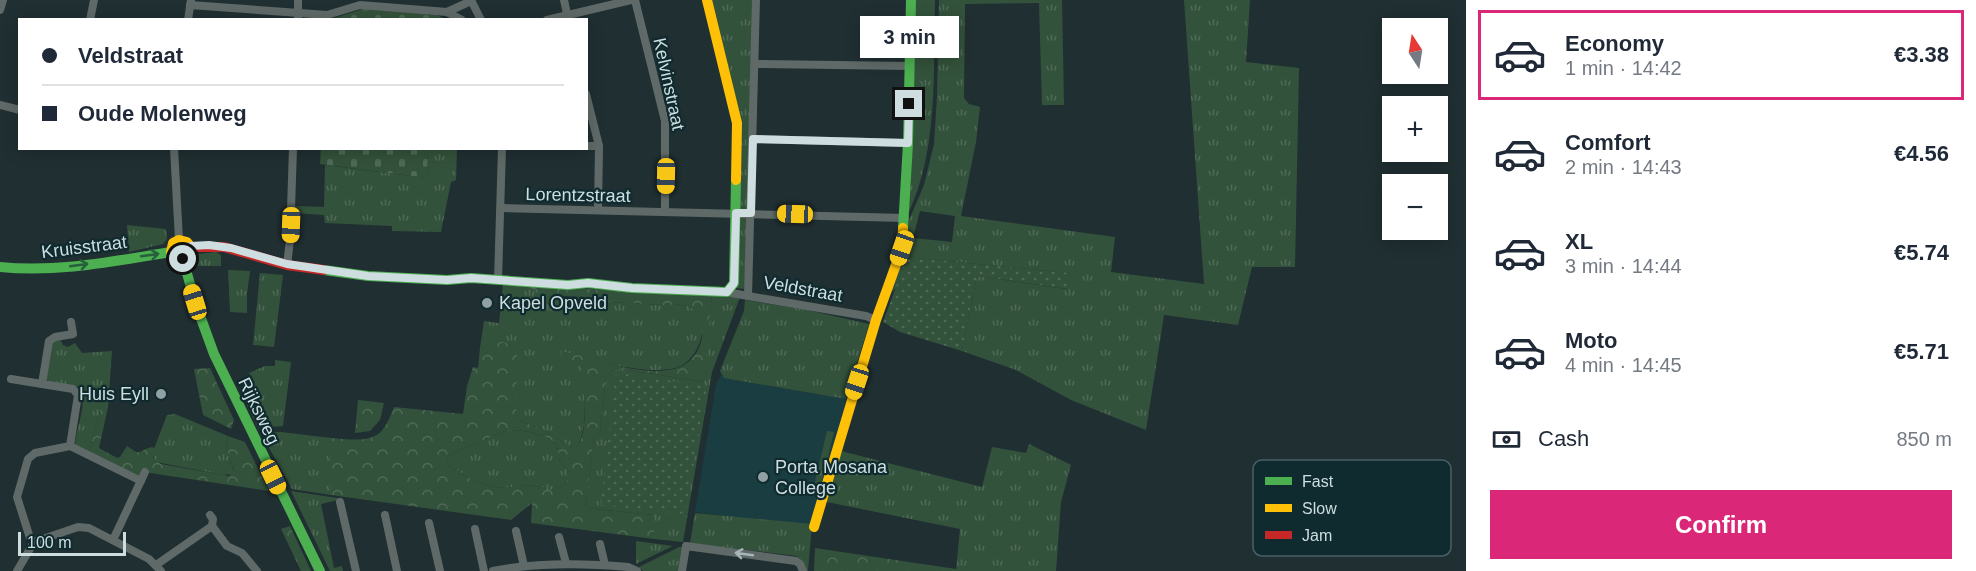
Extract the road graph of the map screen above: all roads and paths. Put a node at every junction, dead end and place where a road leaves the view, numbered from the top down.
1 (3, 0) edge
2 (94, 0) edge
3 (298, 0) edge
4 (471, 0) edge
5 (564, 0) edge
6 (633, 0) edge
7 (707, 0) edge
8 (756, 0) edge
9 (911, 0) edge
10 (191, 3) edge
11 (0, 10) edge
12 (447, 12) junction
13 (298, 17) edge
14 (568, 17) edge
15 (90, 18) edge
16 (188, 18) edge
17 (458, 18) edge
18 (480, 18) edge
19 (755, 64) junction
20 (909, 66) junction
21 (588, 102) edge
22 (0, 105) edge
23 (18, 110) edge
24 (753, 139) junction
25 (908, 143) junction
26 (588, 146) edge
27 (599, 146) junction
28 (174, 150) edge
29 (293, 150) edge
30 (502, 150) edge
31 (501, 208) junction
32 (598, 210) junction
33 (665, 211) junction
34 (736, 213) junction
35 (751, 213) junction
36 (905, 218) junction
37 (180, 240) junction
38 (191, 246) junction
39 (171, 252) junction
40 (183, 259) junction
41 (287, 264) junction
42 (0, 267) edge
43 (498, 280) junction
44 (730, 290) junction
45 (748, 296) junction
46 (876, 320) junction
47 (71, 322) dead end
48 (10, 379) dead end
49 (42, 384) junction
50 (70, 446) junction
51 (145, 472) dead end
52 (141, 480) junction
53 (340, 502) dead end
54 (210, 515) dead end
55 (385, 515) dead end
56 (429, 523) dead end
57 (212, 526) junction
58 (814, 527) dead end
59 (475, 529) dead end
60 (516, 531) dead end
61 (559, 537) dead end
62 (113, 540) junction
63 (34, 542) junction
64 (600, 544) dead end
65 (566, 563) junction
66 (605, 565) junction
67 (524, 566) junction
68 (159, 568) edge
69 (17, 571) edge
70 (257, 571) edge
71 (320, 571) edge
72 (356, 571) edge
73 (397, 571) edge
74 (440, 571) edge
75 (484, 571) edge
76 (493, 571) edge
77 (637, 571) edge
78 (682, 571) edge
79 (802, 571) edge

1 - 11 street
2 - 15 street
3 - 13 street
4 - 12 street
4 - 18 street
5 - 14 street
6 - 14 street
6 - 33 street, Kelvinstraat
7 - 34 street
8 - 19 street
9 - 20 street
10 - 13 street
10 - 16 street
12 - 13 street
12 - 17 street
19 - 20 street
19 - 24 street
20 - 25 street
21 - 27 street
22 - 23 street
24 - 25 street
24 - 35 street
25 - 36 street
26 - 27 street
27 - 32 street
28 - 37 street
29 - 41 street
30 - 31 street
31 - 32 street, Lorentzstraat
31 - 43 street
32 - 33 street, Lorentzstraat
33 - 34 street, Lorentzstraat
34 - 35 street, Lorentzstraat
34 - 44 street
35 - 36 street, Lorentzstraat
35 - 45 street
36 - 46 street
37 - 38 street
37 - 39 street
38 - 40 street
38 - 41 street, Veldstraat
39 - 40 street
42 -> 39 street, Kruisstraat
40 - 71 street, Rijksweg
41 - 43 street, Veldstraat
43 - 44 street, Veldstraat
44 - 45 street, Veldstraat
45 - 46 street, Veldstraat
46 - 58 street
47 - 49 street
48 - 49 street
49 - 50 street
50 - 52 street
50 - 63 street
51 - 52 street
52 - 62 street
53 - 72 street
54 - 57 street
55 - 73 street
56 - 74 street
57 - 68 street
57 - 70 street
59 - 75 street
60 - 67 street
61 - 65 street
62 - 63 street
62 - 68 street
63 - 69 street
64 - 66 street
65 - 66 street
65 - 67 street
66 - 77 street
67 - 76 street
79 -> 78 street

